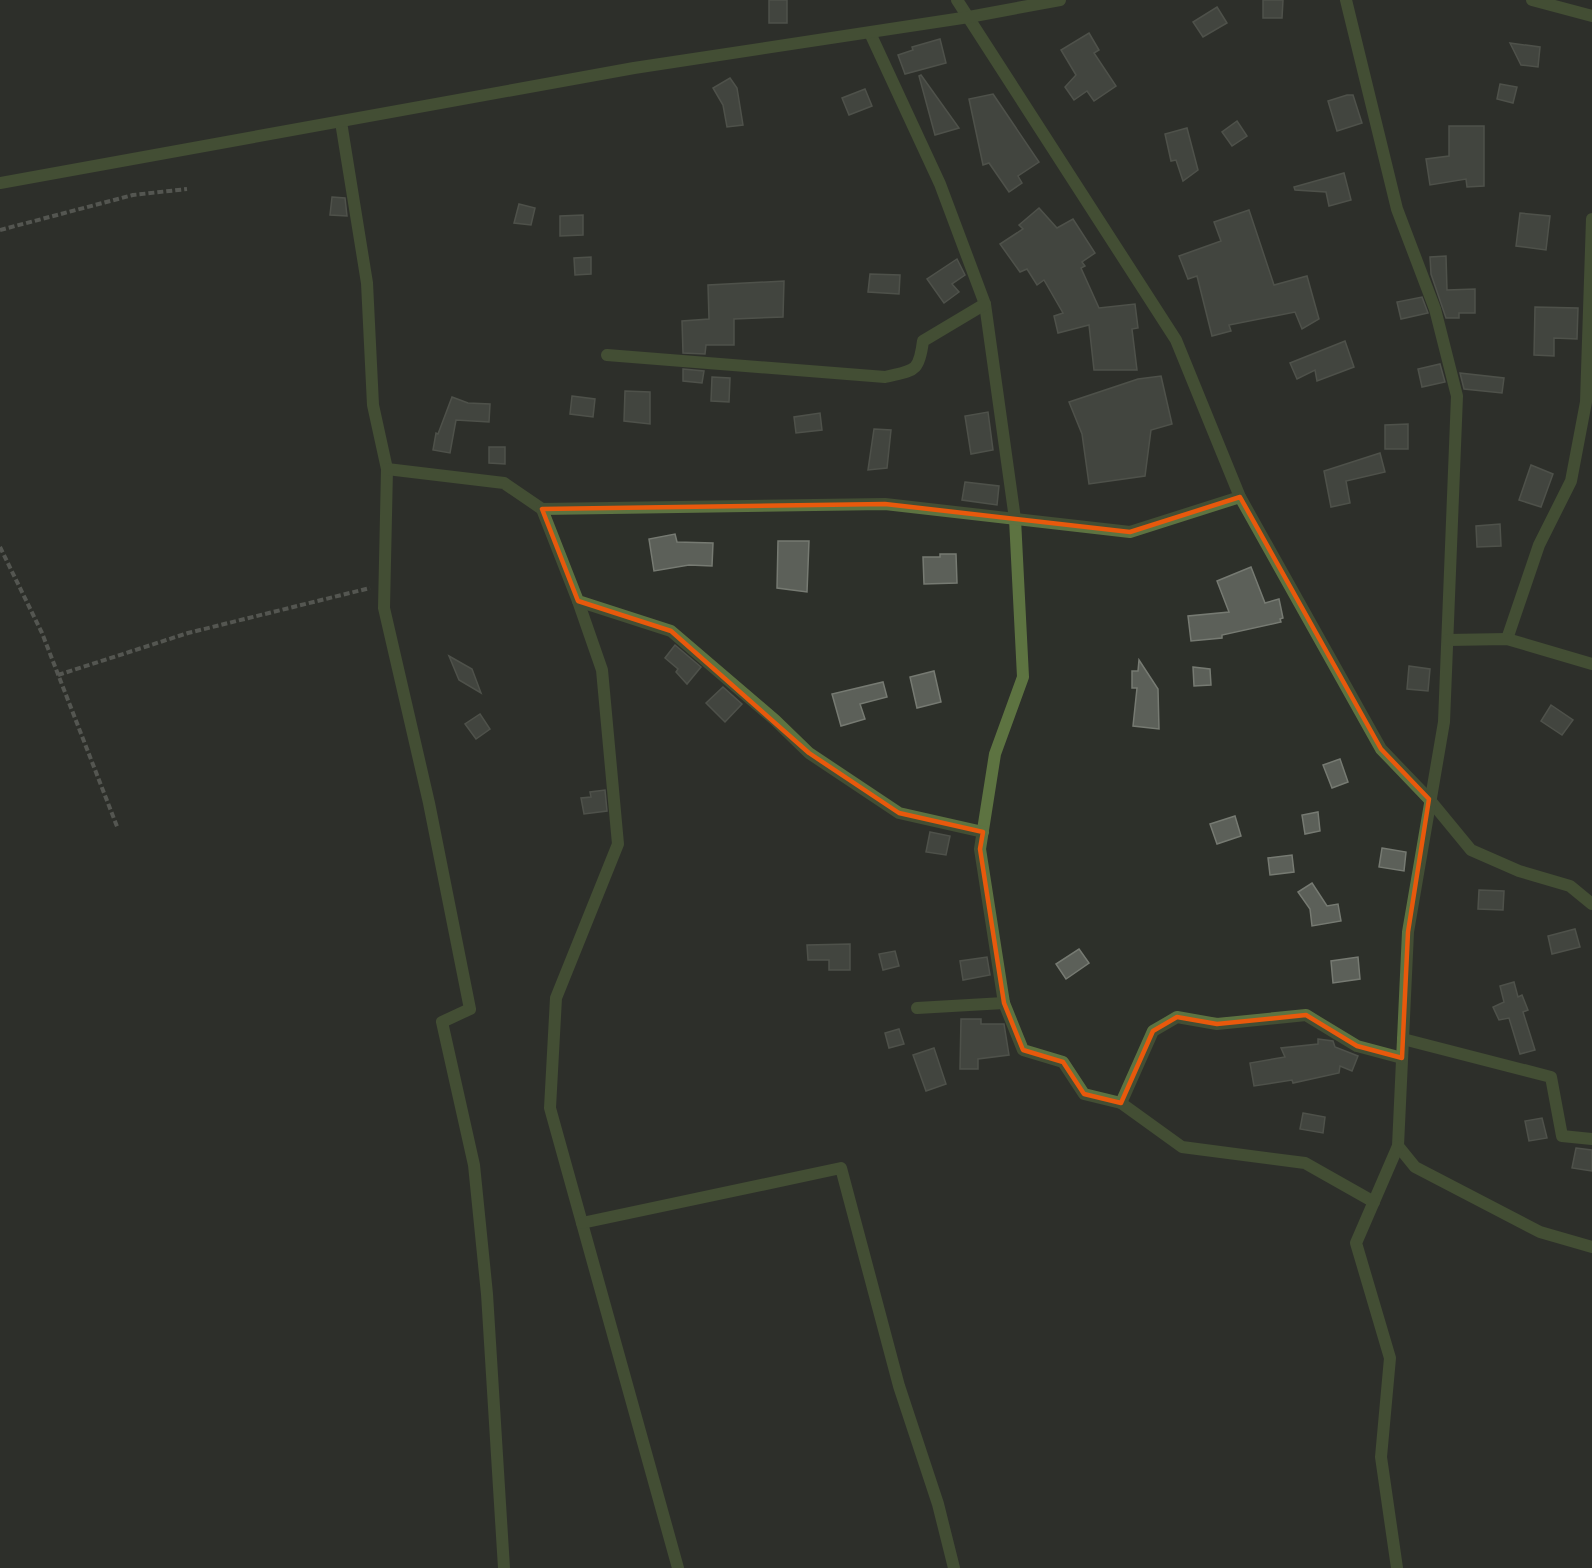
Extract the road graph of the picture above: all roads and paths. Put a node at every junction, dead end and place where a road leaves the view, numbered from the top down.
1 (957, 0) edge
2 (1060, 0) edge
3 (1346, 0) edge
4 (1532, 0) edge
5 (1592, 15) edge
6 (969, 17) junction
7 (870, 33) junction
8 (341, 122) junction
9 (0, 183) edge
10 (187, 189) dead end
11 (1592, 219) edge
12 (0, 230) edge
13 (985, 304) junction
14 (607, 355) dead end
15 (387, 469) junction
16 (1240, 497) junction
17 (543, 509) junction
18 (1015, 519) junction
19 (0, 547) edge
20 (385, 585) junction
21 (578, 602) junction
22 (1507, 639) junction
23 (1448, 640) junction
24 (1592, 664) edge
25 (58, 675) junction
26 (1429, 799) junction
27 (118, 829) dead end
28 (983, 832) junction
29 (1592, 904) edge
30 (1004, 1003) junction
31 (917, 1008) dead end
32 (1403, 1039) junction
33 (1402, 1058) junction
34 (1121, 1103) junction
35 (1592, 1139) edge
36 (1398, 1146) junction
37 (1374, 1202) junction
38 (582, 1223) junction
39 (1592, 1247) edge
40 (504, 1568) edge
41 (678, 1568) edge
42 (954, 1568) edge
43 (1397, 1568) edge

1 - 6 street
2 - 6 street
3 - 23 street
4 - 5 street
6 - 7 street
6 - 16 street
7 - 8 street
7 - 13 street
8 - 9 street
8 - 15 street
10 - 12 path
11 - 22 street
13 - 14 street
13 - 18 street
15 - 17 street
15 - 20 street
16 - 18 street
16 - 26 street
17 - 18 street
17 - 21 street
18 - 28 street
19 - 25 path
20 - 25 path
20 - 40 street
21 - 28 street
21 - 38 street
22 - 23 street
22 - 24 street
23 - 26 street
25 - 27 path
26 - 29 street
26 - 32 street
28 - 30 street
30 - 31 street
30 - 34 street
32 - 33 street
32 - 35 street
33 - 34 street
33 - 36 street
34 - 37 street
36 - 37 street
36 - 39 street
37 - 43 street
38 - 41 street
38 - 42 street

